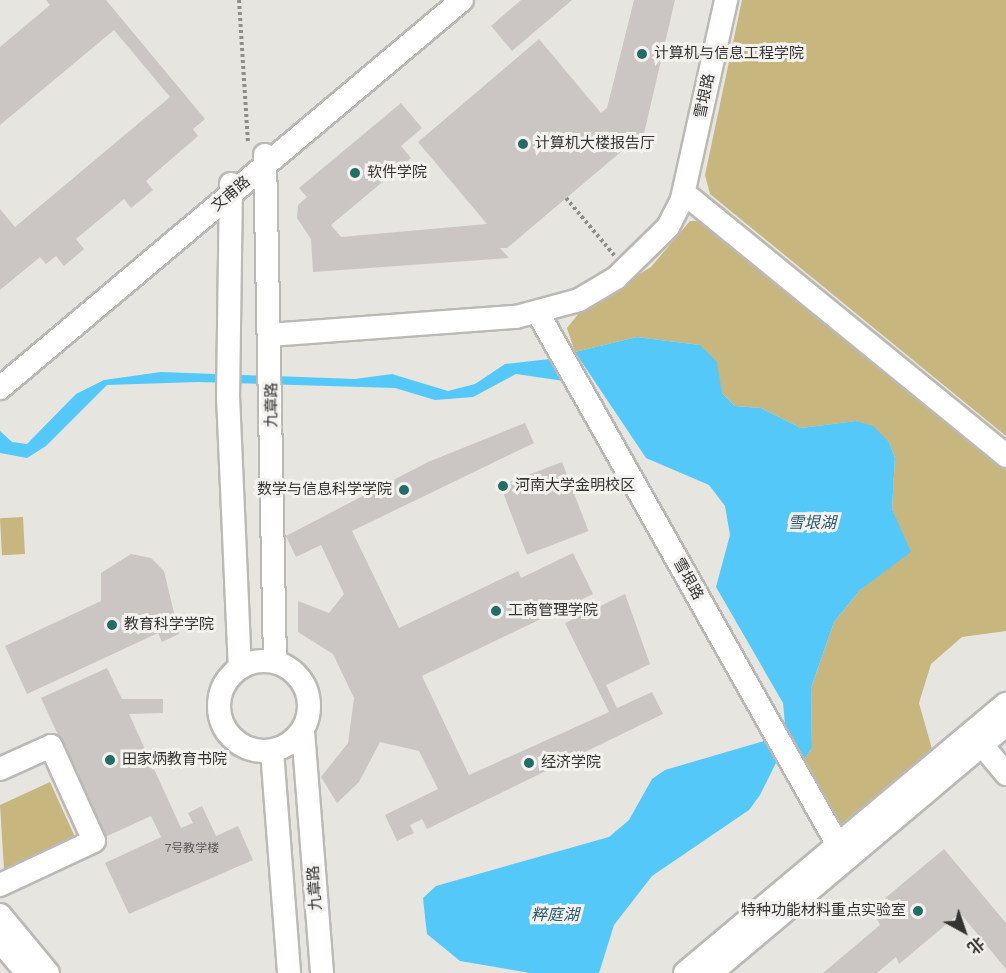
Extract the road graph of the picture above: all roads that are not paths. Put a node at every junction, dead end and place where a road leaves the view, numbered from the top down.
1 (441, 0) edge
2 (462, 0) edge
3 (726, 0) edge
4 (260, 158) junction
5 (231, 185) junction
6 (684, 193) junction
7 (538, 313) junction
8 (269, 335) junction
9 (0, 371) edge
10 (0, 388) edge
11 (1006, 456) edge
12 (275, 662) junction
13 (240, 668) junction
14 (1006, 704) edge
15 (1006, 725) edge
16 (303, 731) junction
17 (982, 745) junction
18 (272, 751) junction
19 (0, 769) edge
20 (1006, 774) edge
21 (838, 845) junction
22 (0, 885) edge
23 (0, 915) edge
24 (0, 941) edge
25 (27, 973) edge
26 (48, 973) edge
27 (288, 973) edge
28 (322, 973) edge
29 (686, 973) edge
30 (711, 973) edge

1 - 4 lane, 文甫路
2 - 4 lane, 文甫路
3 - 6 lane, 雪垠路
4 - 5 lane, 文甫路
4 - 8 lane, 九章路
5 - 9 lane, 文甫路
5 - 10 lane, 文甫路
5 - 13 lane
6 - 7 lane, 雪垠路
6 - 11 lane
7 - 8 lane, 雪垠路
7 - 21 lane, 雪垠路
8 - 12 lane, 九章路
12 - 13 lane
12 - 16 lane
13 - 18 lane
14 - 21 lane
15 - 17 lane
16 - 18 lane
16 - 28 lane, 九章路
17 - 20 lane
17 - 30 lane
18 - 27 lane
19 - 22 lane
21 - 29 lane
23 - 26 lane
24 - 25 lane

